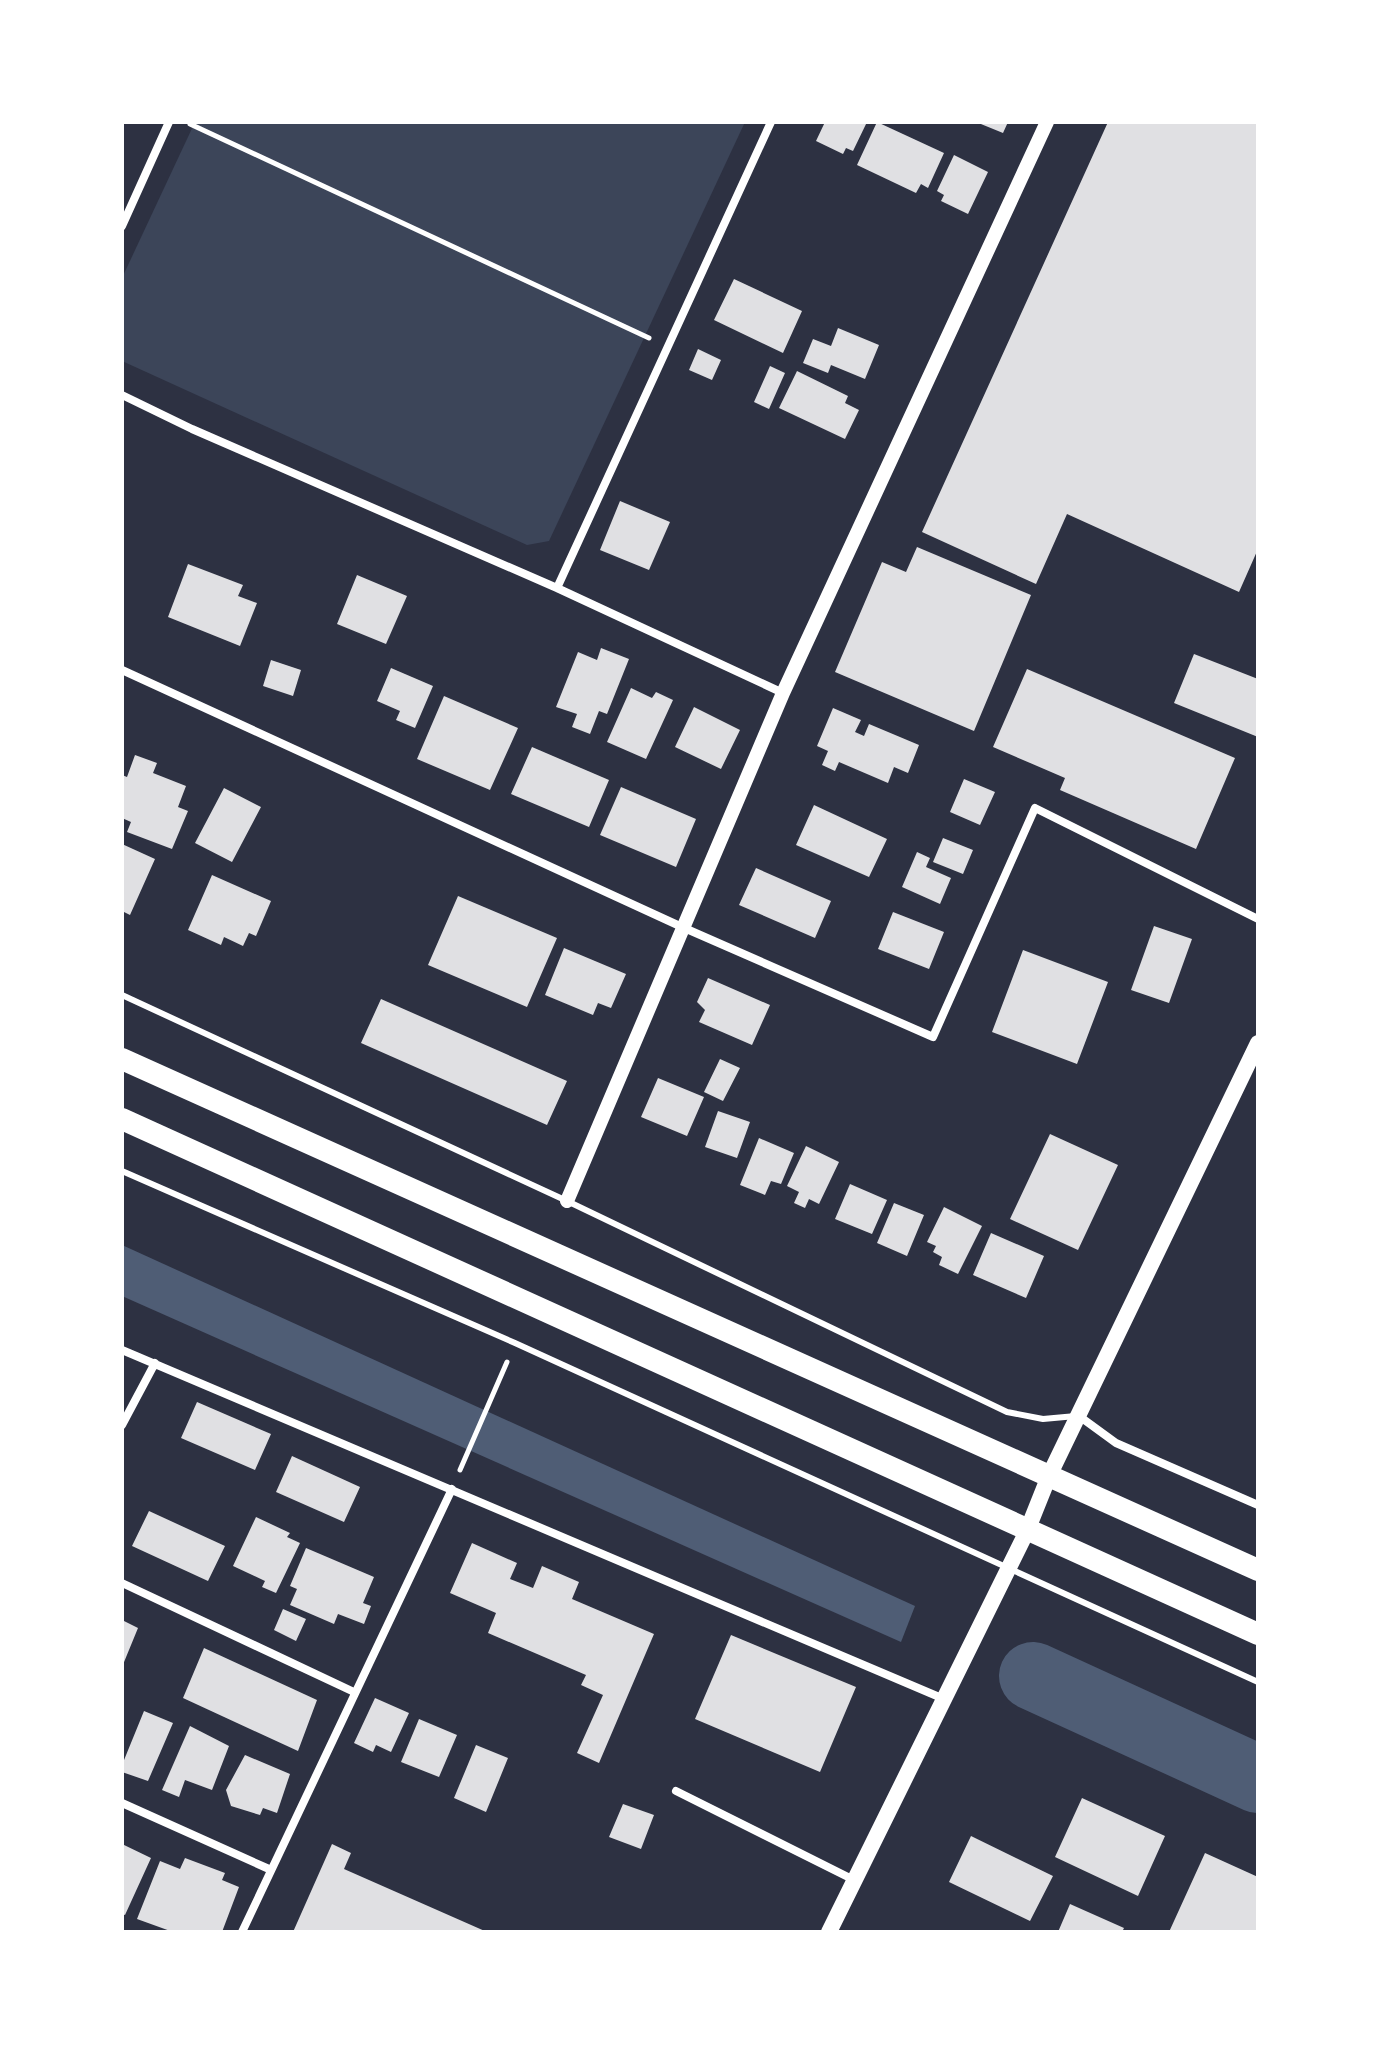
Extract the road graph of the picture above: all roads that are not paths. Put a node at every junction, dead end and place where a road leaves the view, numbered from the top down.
1 (169, 122) edge
2 (771, 122) edge
3 (1047, 122) edge
4 (122, 226) edge
5 (122, 395) edge
6 (557, 588) junction
7 (122, 670) edge
8 (783, 693) junction
9 (1258, 919) edge
10 (682, 927) junction
11 (122, 995) edge
12 (1258, 1043) edge
13 (122, 1059) edge
14 (122, 1119) edge
15 (122, 1171) edge
16 (567, 1201) junction
17 (122, 1350) edge
18 (155, 1363) junction
19 (1079, 1416) junction
20 (122, 1425) edge
21 (1049, 1476) junction
22 (452, 1489) junction
23 (1258, 1505) edge
24 (1027, 1531) junction
25 (1008, 1568) junction
26 (1258, 1570) edge
27 (122, 1583) edge
28 (1258, 1634) edge
29 (1258, 1682) edge
30 (354, 1692) junction
31 (944, 1699) junction
32 (676, 1791) dead end
33 (122, 1803) edge
34 (269, 1869) junction
35 (855, 1880) junction
36 (242, 1932) edge
37 (829, 1932) edge

1 - 4 street
2 - 6 street
3 - 8 street
5 - 6 street
6 - 8 street
7 - 10 street
8 - 10 street
9 - 10 street
10 - 16 street
11 - 16 lane
12 - 19 main road
13 - 21 highway
14 - 24 highway
15 - 25 lane
16 - 19 lane
17 - 18 street
18 - 20 street
18 - 22 street
19 - 21 main road
19 - 23 street
21 - 24 main road
21 - 26 highway
22 - 30 street
22 - 31 street
24 - 25 main road
24 - 28 highway
25 - 29 lane
25 - 31 main road
27 - 30 street
30 - 34 street
31 - 35 main road
32 - 35 street
33 - 34 street
34 - 36 street
35 - 37 main road

